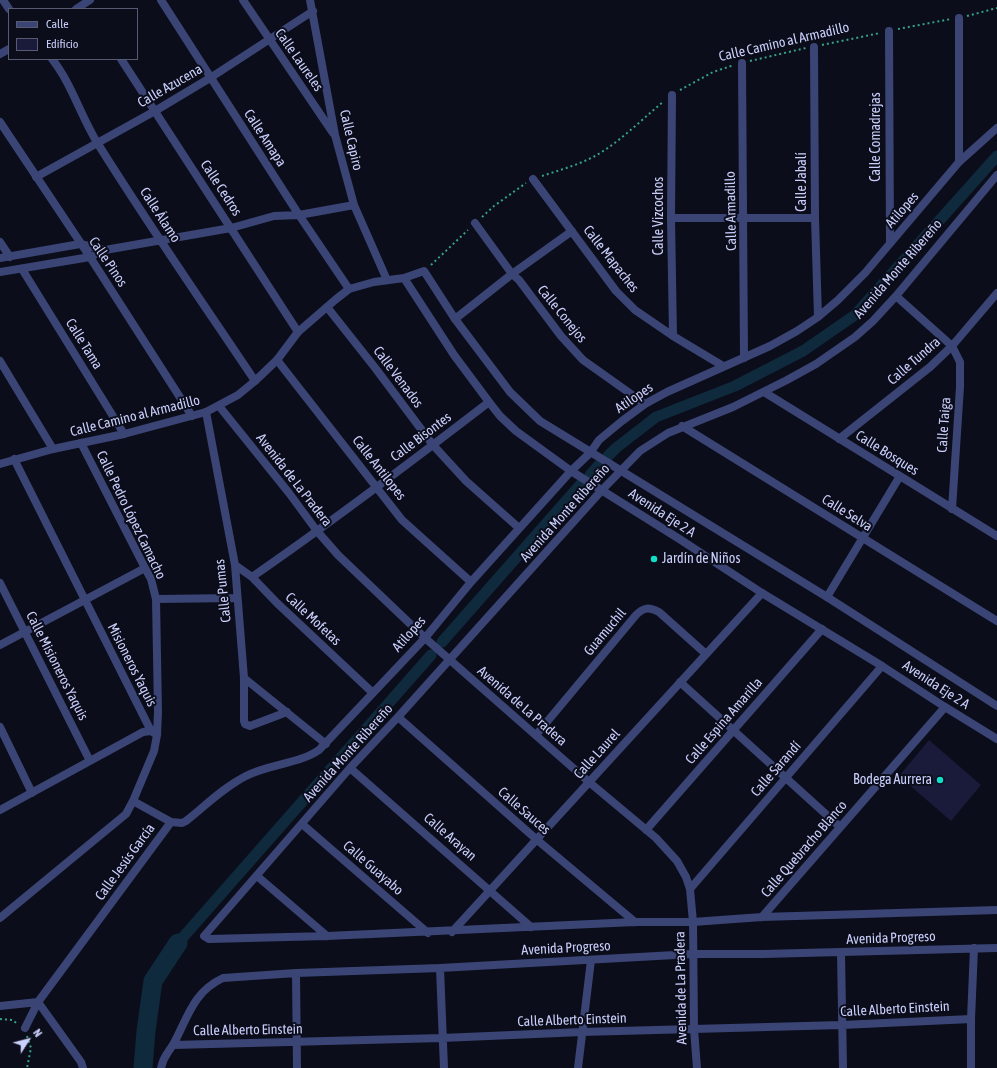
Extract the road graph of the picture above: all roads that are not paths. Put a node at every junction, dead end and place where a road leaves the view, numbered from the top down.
1 (161, 0) edge
2 (243, 0) edge
3 (310, 0) edge
4 (87, 3) edge
5 (78, 8) edge
6 (313, 11) junction
7 (959, 18) road end
8 (889, 31) road end
9 (269, 40) junction
10 (814, 47) road end
11 (53, 60) edge
12 (122, 60) edge
13 (742, 64) road end
14 (210, 78) junction
15 (672, 95) road end
16 (155, 111) junction
17 (0, 122) edge
18 (997, 128) edge
19 (335, 135) junction
20 (97, 142) junction
21 (959, 162) junction
22 (997, 175) edge
23 (36, 177) junction
24 (532, 179) road end
25 (354, 205) junction
26 (299, 215) junction
27 (671, 218) junction
28 (744, 218) junction
29 (815, 218) junction
30 (475, 223) road end
31 (231, 228) junction
32 (572, 231) junction
33 (160, 240) junction
34 (0, 242) edge
35 (890, 243) junction
36 (80, 244) junction
37 (105, 250) junction
38 (10, 257) junction
39 (90, 257) junction
40 (0, 258) edge
41 (22, 269) junction
42 (424, 271) joint
43 (0, 272) edge
44 (512, 274) junction
45 (404, 278) junction
46 (387, 280) junction
47 (349, 289) junction
48 (997, 293) edge
49 (896, 296) junction
50 (327, 307) junction
51 (818, 316) junction
52 (455, 319) junction
53 (298, 332) junction
54 (673, 336) junction
55 (952, 346) junction
56 (744, 358) junction
57 (277, 360) junction
58 (0, 361) edge
59 (723, 366) junction
60 (256, 381) junction
61 (764, 392) junction
62 (489, 402) junction
63 (646, 404) junction
64 (219, 406) junction
65 (206, 412) junction
66 (192, 416) junction
67 (682, 426) junction
68 (124, 434) junction
69 (839, 438) junction
70 (81, 443) junction
71 (434, 445) junction
72 (53, 449) junction
73 (590, 453) junction
74 (14, 459) junction
75 (0, 464) edge
76 (571, 471) junction
77 (621, 471) junction
78 (900, 476) junction
79 (376, 487) junction
80 (602, 490) junction
81 (952, 509) junction
82 (519, 528) junction
83 (317, 531) junction
84 (997, 536) edge
85 (862, 538) junction
86 (235, 565) junction
87 (145, 568) junction
88 (252, 577) junction
89 (471, 582) junction
90 (0, 583) edge
91 (762, 593) junction
92 (827, 597) junction
93 (237, 598) junction
94 (156, 599) junction
95 (85, 600) junction
96 (997, 621) edge
97 (822, 629) junction
98 (25, 632) junction
99 (425, 638) junction
100 (0, 645) edge
101 (706, 654) junction
102 (450, 660) junction
103 (882, 666) junction
104 (244, 678) junction
105 (680, 682) junction
106 (373, 692) junction
107 (997, 706) edge
108 (945, 707) junction
109 (287, 712) junction
110 (398, 717) junction
111 (0, 727) edge
112 (734, 730) junction
113 (154, 733) junction
114 (536, 735) junction
115 (997, 739) edge
116 (326, 744) junction
117 (90, 761) junction
118 (350, 768) junction
119 (786, 778) junction
120 (589, 782) junction
121 (32, 793) junction
122 (133, 801) junction
123 (0, 810) edge
124 (171, 822) junction
125 (302, 824) junction
126 (840, 827) junction
127 (646, 830) junction
128 (536, 839) junction
129 (257, 876) junction
130 (690, 889) junction
131 (490, 890) junction
132 (997, 910) edge
133 (762, 917) junction
134 (0, 918) edge
135 (635, 922) junction
136 (693, 922) junction
137 (531, 927) junction
138 (452, 932) junction
139 (428, 933) junction
140 (204, 936) joint
141 (327, 936) junction
142 (974, 948) junction
143 (997, 948) edge
144 (841, 952) junction
145 (693, 954) junction
146 (591, 960) junction
147 (440, 968) junction
148 (296, 972) junction
149 (38, 1002) junction
150 (0, 1006) edge
151 (971, 1019) junction
152 (842, 1025) junction
153 (25, 1028) road end
154 (694, 1029) junction
155 (582, 1032) junction
156 (442, 1038) junction
157 (296, 1042) junction
158 (173, 1045) junction
159 (83, 1068) edge
160 (162, 1068) edge
161 (297, 1068) edge
162 (444, 1068) edge
163 (578, 1068) edge
164 (697, 1068) edge
165 (843, 1068) edge
166 (971, 1068) edge

1 - 14 street, Calle Amapa
2 - 9 street, Calle Laureles
3 - 6 street, Calle Capiro
4 - 5 street
6 - 9 street, Calle Azucena
6 - 19 street, Calle Capiro
7 - 21 street
8 - 35 street, Calle Comadrejas
9 - 14 street, Calle Azucena
9 - 19 street, Calle Laureles
10 - 29 street, Calle Jabalí
11 - 20 street, Calle Álamo
12 - 16 street, Calle Cedros
13 - 28 street, Calle Armadillo
14 - 16 street, Calle Azucena
14 - 26 street, Calle Amapa
15 - 27 street, Calle Vizcochos
16 - 20 street, Calle Azucena
16 - 31 street, Calle Cedros
17 - 23 street, Calle Pinos
18 - 21 street, Atilopes
19 - 25 street, Calle Capiro
20 - 23 street, Calle Azucena
20 - 33 street, Calle Álamo
21 - 35 street, Atilopes
22 - 49 street, Avenida Monte Ribereño
23 - 36 street, Calle Pinos
24 - 32 street, Calle Mapaches
25 - 26 street
25 - 46 street, Calle Capiro
26 - 31 street
26 - 47 street, Calle Amapa
27 - 28 street
27 - 54 street, Calle Vizcochos
28 - 29 street
28 - 56 street, Calle Armadillo
29 - 51 street, Calle Jabalí
30 - 44 street, Calle Conejos
31 - 33 street
31 - 53 street, Calle Cedros
32 - 44 street
32 - 54 street, Calle Mapaches
33 - 37 street
33 - 60 street, Calle Álamo
34 - 38 street
35 - 51 street, Atilopes
36 - 37 street
36 - 38 street
36 - 39 street, Calle Pinos
37 - 39 street
38 - 40 street
39 - 41 street
39 - 66 street, Calle Pinos
41 - 43 street
41 - 68 street, Calle Tama
42 - 45 street, Calle Camino al Armadillo
42 - 52 street, Avenida Eje 2 A
44 - 52 street
44 - 63 street, Calle Conejos
45 - 46 street, Calle Camino al Armadillo
45 - 62 street, Avenida Eje 2 A
46 - 47 street, Calle Camino al Armadillo
47 - 50 street, Calle Camino al Armadillo
48 - 55 street, Calle Tundra
49 - 55 street
49 - 61 street, Avenida Monte Ribereño
50 - 53 street, Calle Camino al Armadillo
50 - 71 street, Calle Venados
51 - 56 street, Atilopes
52 - 73 street, Avenida Eje 2 A
53 - 57 street, Calle Camino al Armadillo
54 - 59 street, Calle Mapaches
55 - 69 street, Calle Tundra
55 - 81 street, Calle Taiga
56 - 59 street, Atilopes
57 - 60 street, Calle Camino al Armadillo
57 - 79 street, Calle Antilopes
58 - 72 street
59 - 63 street, Atilopes
60 - 64 street, Calle Camino al Armadillo
61 - 67 street, Avenida Monte Ribereño
61 - 69 street, Calle Bosques
62 - 71 street, Calle Bisontes
62 - 76 street, Avenida Eje 2 A
63 - 73 street, Atilopes
64 - 65 street, Calle Camino al Armadillo
64 - 83 street, Avenida de La Pradera
65 - 66 street, Calle Camino al Armadillo
65 - 86 street, Calle Pumas
66 - 68 street, Calle Camino al Armadillo
67 - 77 street, Avenida Monte Ribereño
67 - 85 street, Calle Selva
68 - 70 street, Calle Camino al Armadillo
69 - 78 street, Calle Bosques
70 - 72 street, Calle Camino al Armadillo
70 - 87 street, Calle Pedro López Camacho
71 - 79 street, Calle Bisontes
71 - 82 street, Calle Venados
72 - 74 street, Calle Camino al Armadillo
73 - 76 street, Atilopes
73 - 77 street, Avenida Eje 2 A
74 - 75 street, Calle Camino al Armadillo
74 - 95 street, Misioneros Yaquis
76 - 80 street, Avenida Eje 2 A
76 - 82 street, Atilopes
77 - 80 street, Avenida Monte Ribereño
77 - 92 street, Avenida Eje 2 A
78 - 81 street, Calle Bosques
78 - 85 street
79 - 83 street, Calle Bisontes
79 - 89 street, Calle Antilopes
80 - 91 street, Avenida Eje 2 A
80 - 102 street, Avenida Monte Ribereño
81 - 84 street, Calle Bosques
82 - 89 street, Atilopes
83 - 88 street, Calle Bisontes
83 - 99 street, Avenida de La Pradera
85 - 92 street
85 - 96 street, Calle Selva
86 - 88 street, Calle Mofetas
86 - 93 street, Calle Pumas
87 - 94 street, Calle Pedro López Camacho
87 - 95 street
88 - 106 street, Calle Mofetas
89 - 99 street, Atilopes
90 - 98 street, Calle Misioneros Yaquis
91 - 97 street, Avenida Eje 2 A
91 - 101 street, Calle Laurel
92 - 107 street, Avenida Eje 2 A
93 - 94 street
93 - 104 street, Calle Pumas
94 - 113 street, Calle Pedro López Camacho
95 - 98 street
95 - 113 street, Misioneros Yaquis
97 - 103 street, Avenida Eje 2 A
97 - 112 street, Calle Espina Amarilla
98 - 100 street
98 - 117 street, Calle Misioneros Yaquis
99 - 102 street, Avenida de La Pradera
99 - 106 street, Atilopes
101 - 105 street, Calle Laurel
101 - 114 street, Guamuchil
102 - 110 street, Avenida Monte Ribereño
102 - 114 street, Avenida de La Pradera
103 - 108 street, Avenida Eje 2 A
103 - 119 street, Calle Sarandí
104 - 109 street
104 - 109 street, Calle Pumas
105 - 112 street
105 - 120 street, Calle Laurel
106 - 116 street, Atilopes
108 - 115 street, Avenida Eje 2 A
108 - 126 street, Calle Quebracho Blanco
109 - 116 street
110 - 118 street, Avenida Monte Ribereño
110 - 128 street, Calle Sauces
111 - 121 street
112 - 119 street
112 - 127 street, Calle Espina Amarilla
113 - 117 street
113 - 122 street, Calle Pedro López Camacho
114 - 120 street, Avenida de La Pradera
116 - 124 street, Calle Jesús García
117 - 121 street
118 - 125 street, Avenida Monte Ribereño
118 - 131 street, Calle Arayan
119 - 126 street
119 - 130 street, Calle Sarandí
120 - 127 street, Avenida de La Pradera
120 - 128 street, Calle Laurel
121 - 123 street
122 - 124 street
122 - 134 street, Calle Pedro López Camacho
124 - 149 street, Calle Jesús García
125 - 129 street, Avenida Monte Ribereño
125 - 139 street, Calle Guayabo
126 - 133 street, Calle Quebracho Blanco
127 - 130 street, Avenida de La Pradera
128 - 131 street, Calle Laurel
128 - 135 street, Calle Sauces
129 - 140 street, Avenida Monte Ribereño
129 - 141 street
130 - 136 street, Avenida de La Pradera
131 - 137 street, Calle Arayan
131 - 138 street, Calle Laurel
132 - 133 street, Avenida Progreso
133 - 136 street, Avenida Progreso
135 - 136 street, Avenida Progreso
135 - 137 street, Avenida Progreso
136 - 145 street, Avenida de La Pradera
137 - 138 street, Avenida Progreso
138 - 139 street, Avenida Progreso
139 - 141 street, Avenida Progreso
140 - 141 street, Avenida Progreso
142 - 143 street, Avenida Progreso
142 - 144 street, Avenida Progreso
142 - 151 street
144 - 145 street, Avenida Progreso
144 - 152 street
145 - 146 street, Avenida Progreso
145 - 154 street, Avenida de La Pradera
146 - 147 street, Avenida Progreso
146 - 155 street
147 - 148 street, Avenida Progreso
147 - 156 street
148 - 157 street
148 - 158 street, Avenida Progreso
149 - 150 street
149 - 153 street, Calle Jesús García
149 - 159 street
151 - 152 street, Calle Alberto Einstein
151 - 166 street
152 - 154 street, Calle Alberto Einstein
152 - 165 street
154 - 155 street, Calle Alberto Einstein
154 - 164 street, Avenida de La Pradera
155 - 156 street, Calle Alberto Einstein
155 - 163 street
156 - 157 street, Calle Alberto Einstein
156 - 162 street
157 - 158 street, Calle Alberto Einstein
157 - 161 street
158 - 160 street, Avenida Progreso

